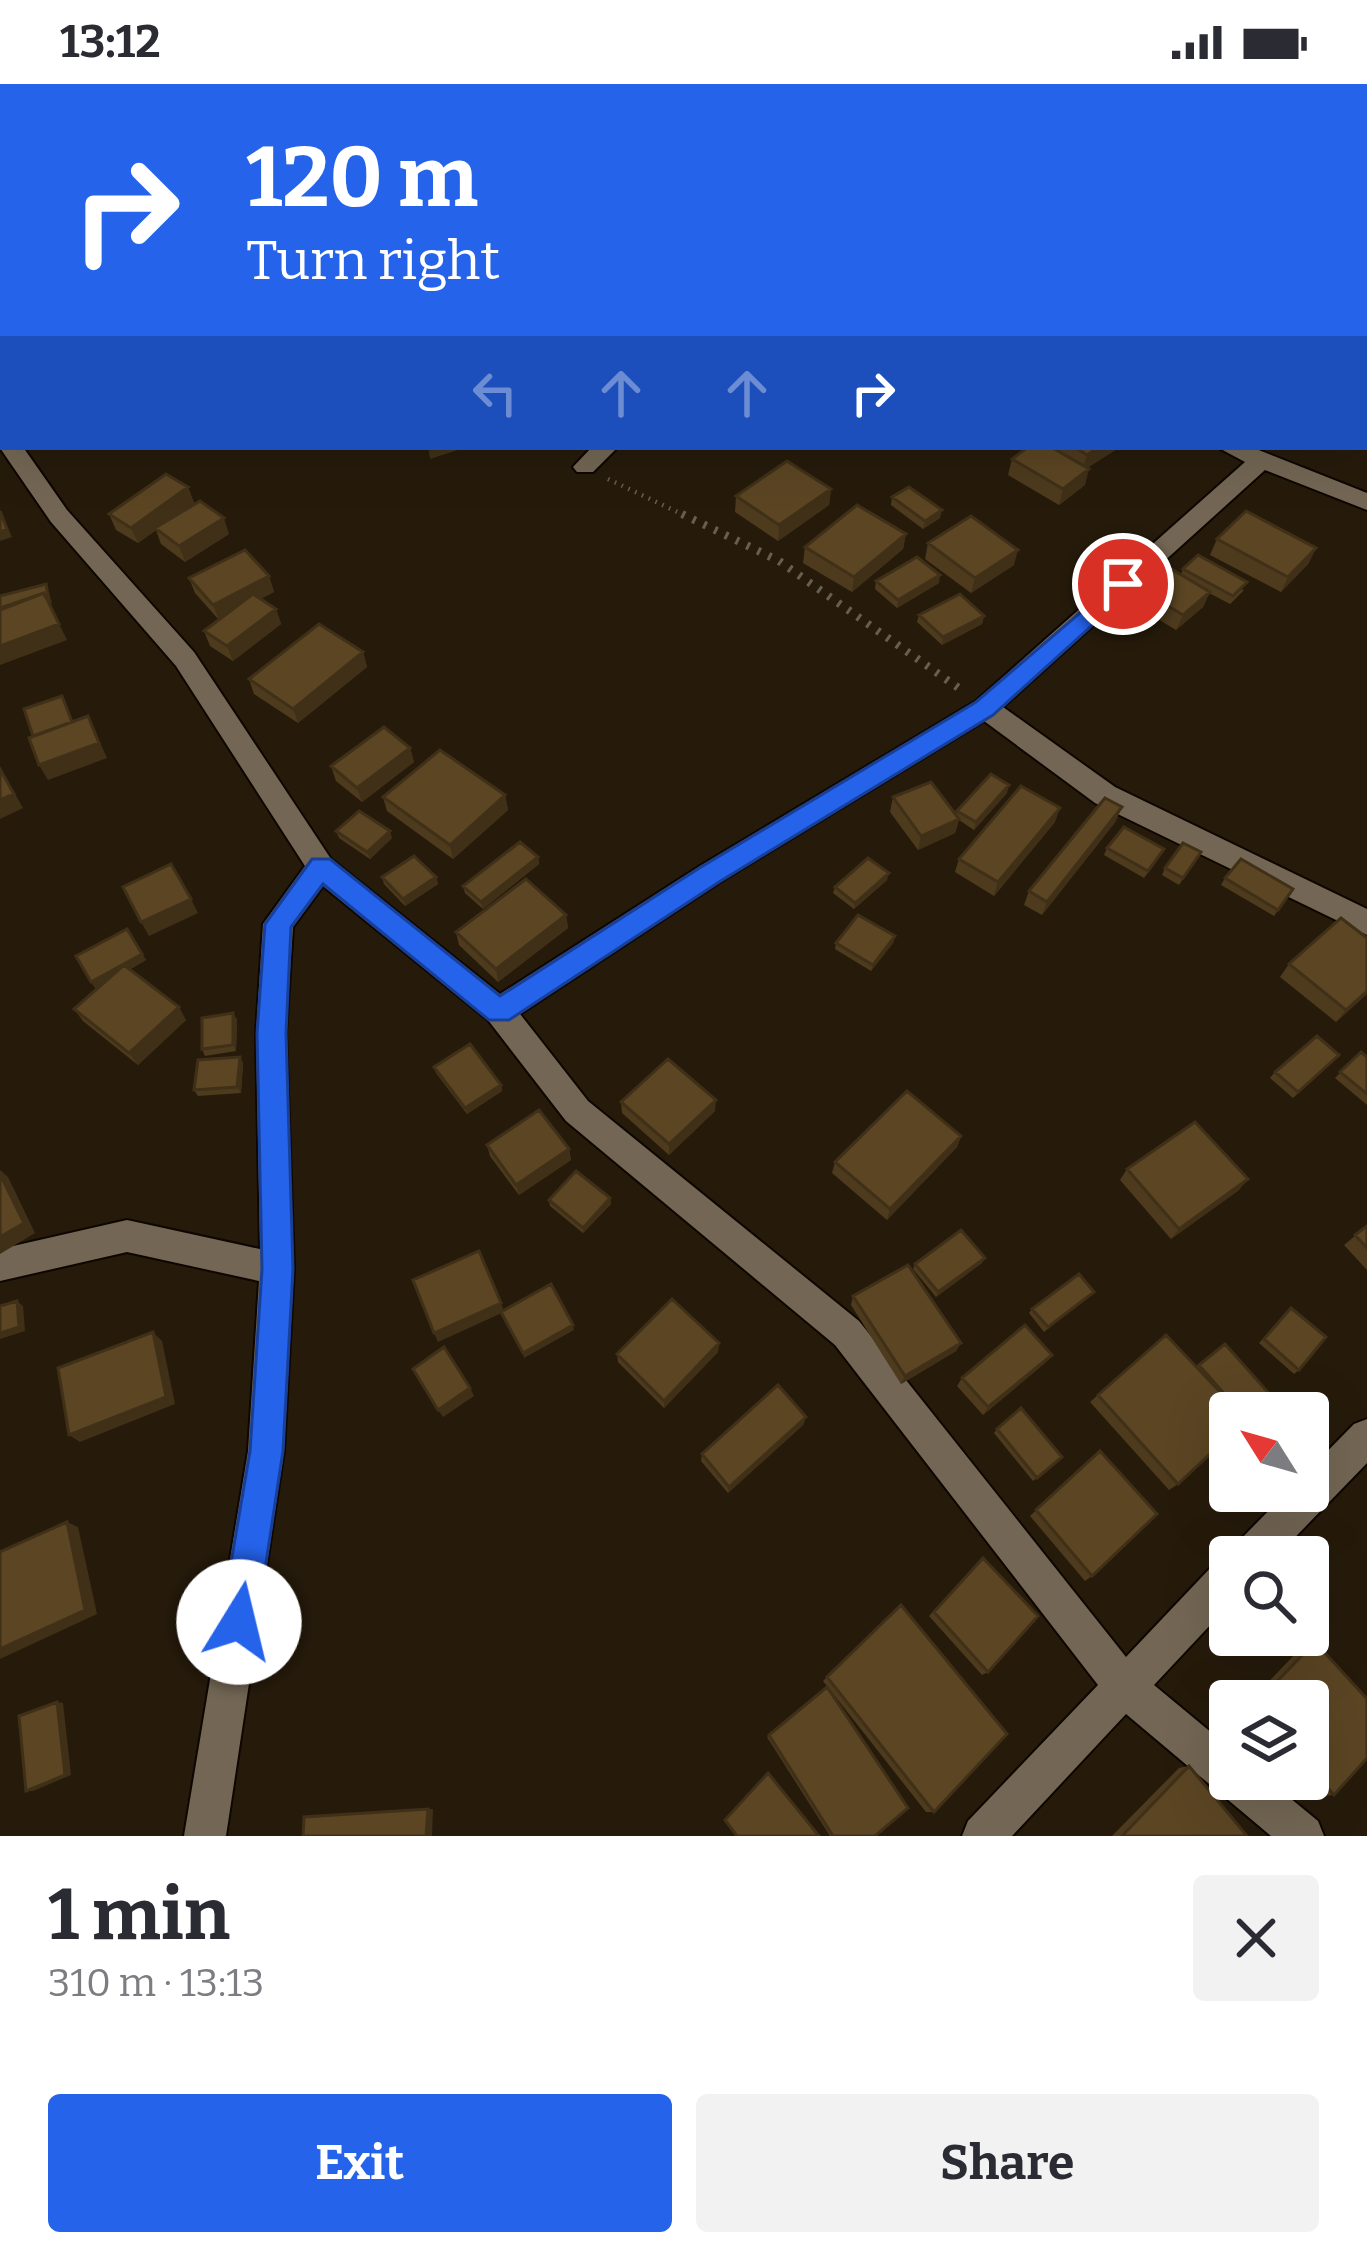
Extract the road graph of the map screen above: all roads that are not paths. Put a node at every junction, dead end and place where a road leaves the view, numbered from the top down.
1 (13, 450) edge
2 (603, 450) edge
3 (1236, 450) edge
4 (1261, 461) junction
5 (585, 467) road end
6 (1367, 502) edge
7 (985, 708) junction
8 (321, 867) junction
9 (1367, 923) edge
10 (499, 1011) junction
11 (0, 1265) edge
12 (278, 1269) junction
13 (1367, 1437) edge
14 (1270, 1536) edge
15 (1209, 1597) edge
16 (1123, 1685) junction
17 (1209, 1757) edge
18 (1260, 1800) edge
19 (205, 1836) edge
20 (983, 1836) edge
21 (1303, 1836) edge

1 - 8 street
2 - 5 street
3 - 4 street
4 - 6 street
4 - 7 street
7 - 9 street
7 - 10 street
8 - 10 street
8 - 12 street
10 - 16 street
11 - 12 street
12 - 19 street
13 - 14 street
15 - 16 street
16 - 17 street
16 - 20 street
18 - 21 street

